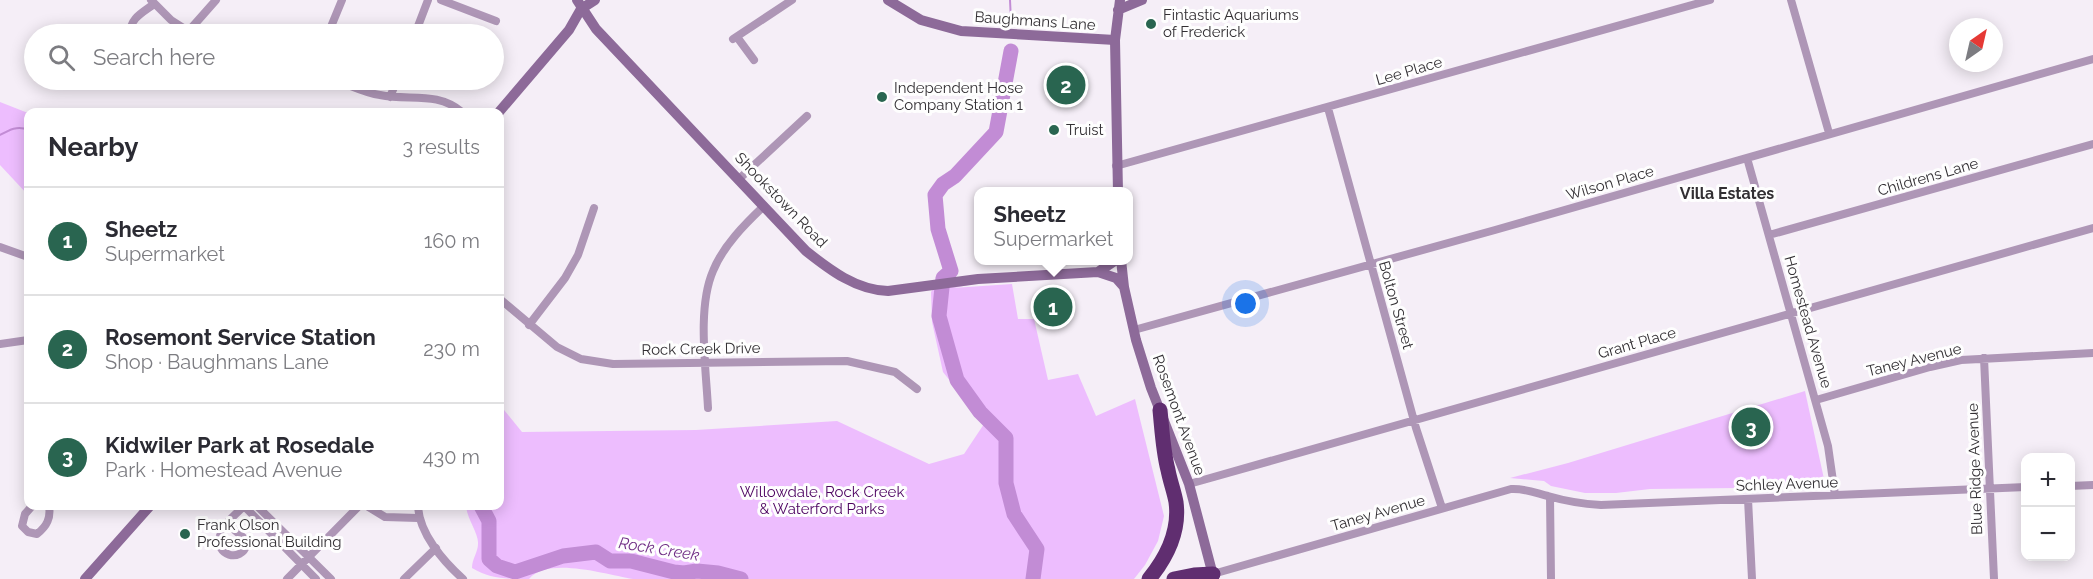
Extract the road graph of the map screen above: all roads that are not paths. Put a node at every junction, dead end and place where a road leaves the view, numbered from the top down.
1 (216, 0) edge
2 (342, 0) edge
3 (428, 0) edge
4 (441, 0) edge
5 (595, 0) edge
6 (792, 0) edge
7 (888, 0) edge
8 (1142, 0) edge
9 (1710, 0) edge
10 (1791, 0) edge
11 (153, 2) edge
12 (579, 4) edge
13 (1119, 5) edge
14 (496, 21) dead end
15 (132, 24) edge
16 (178, 24) edge
17 (197, 24) edge
18 (332, 24) edge
19 (419, 24) edge
20 (1115, 40) junction
21 (2093, 59) edge
22 (754, 60) dead end
23 (362, 90) edge
24 (393, 90) edge
25 (390, 97) junction
26 (457, 108) edge
27 (502, 108) edge
28 (1328, 108) junction
29 (807, 116) dead end
30 (1830, 133) junction
31 (2093, 144) edge
32 (1747, 158) junction
33 (1116, 166) junction
34 (739, 179) junction
35 (1118, 187) edge
36 (764, 206) junction
37 (594, 208) dead end
38 (2093, 228) edge
39 (1770, 235) junction
40 (0, 247) edge
41 (24, 256) edge
42 (1371, 264) junction
43 (1109, 265) edge
44 (1121, 265) edge
45 (1098, 272) junction
46 (1124, 286) junction
47 (504, 303) edge
48 (1790, 314) junction
49 (529, 325) junction
50 (1134, 330) junction
51 (24, 341) edge
52 (0, 344) edge
53 (2093, 353) edge
54 (1984, 358) junction
55 (705, 362) junction
56 (916, 389) dead end
57 (1816, 400) junction
58 (708, 408) dead end
59 (1160, 410) junction
60 (1414, 420) junction
61 (1189, 483) junction
62 (2093, 485) edge
63 (2075, 486) edge
64 (2021, 488) edge
65 (1990, 489) junction
66 (1835, 495) junction
67 (1550, 497) junction
68 (1748, 499) junction
69 (1442, 508) junction
70 (28, 510) edge
71 (50, 510) edge
72 (146, 510) edge
73 (240, 510) edge
74 (248, 510) edge
75 (261, 510) edge
76 (355, 510) edge
77 (374, 510) edge
78 (418, 510) edge
79 (418, 518) junction
80 (227, 524) dead end
81 (436, 548) junction
82 (309, 557) junction
83 (302, 564) junction
84 (1210, 577) edge
85 (85, 579) edge
86 (287, 579) edge
87 (316, 579) edge
88 (331, 579) edge
89 (404, 579) edge
90 (463, 579) edge
91 (1149, 579) edge
92 (1174, 579) edge
93 (1551, 579) edge
94 (1752, 579) edge
95 (1994, 579) edge

1 - 17 street
2 - 18 street
3 - 19 street
4 - 14 street
5 - 12 main road
6 - 22 street
7 - 20 main road, Baughmans Lane
8 - 13 main road
9 - 28 street, Lee Place
10 - 30 street
11 - 15 street
11 - 16 street
12 - 27 main road
12 - 34 main road, Shookstown Road
13 - 20 main road
20 - 33 main road
21 - 30 street, Wilson Place
23 - 25 street
24 - 25 street
25 - 26 street
28 - 33 street, Lee Place
28 - 42 street, Bolton Street
29 - 34 street
30 - 32 street, Wilson Place
31 - 39 street, Childrens Lane
32 - 39 street, Homestead Avenue
32 - 42 street, Wilson Place
33 - 35 main road
34 - 36 main road, Shookstown Road
36 - 45 main road, Shookstown Road
36 - 55 street
37 - 49 street
38 - 48 street, Grant Place
39 - 48 street, Homestead Avenue
40 - 41 street
42 - 50 street, Wilson Place
42 - 60 street, Bolton Street
43 - 45 main road, Shookstown Road
44 - 46 main road, Rosemont Avenue
45 - 46 main road
46 - 50 main road, Rosemont Avenue
47 - 49 street, Rock Creek Drive
48 - 57 street, Homestead Avenue
48 - 60 street, Grant Place
49 - 55 street, Rock Creek Drive
50 - 59 main road, Rosemont Avenue
51 - 52 street
53 - 54 street, Taney Avenue
54 - 57 street, Taney Avenue
54 - 65 street, Blue Ridge Avenue
55 - 56 street, Rock Creek Drive
55 - 58 street
57 - 66 street, Homestead Avenue
59 - 61 main road, Rosemont Avenue
59 - 91 highway
60 - 61 street, Grant Place
60 - 69 street, Bolton Street
61 - 84 main road, Rosemont Avenue
62 - 63 street
64 - 65 street, Schley Avenue
65 - 66 street, Schley Avenue
65 - 95 street, Blue Ridge Avenue
66 - 68 street, Schley Avenue
67 - 68 street, Schley Avenue
67 - 69 street, Taney Avenue
67 - 93 street
68 - 94 street
69 - 84 street, Taney Avenue
70 - 71 street
72 - 85 main road
73 - 80 street
74 - 83 street
75 - 82 street
76 - 82 street
77 - 79 street
78 - 79 street
79 - 81 street
81 - 89 street
81 - 90 street
82 - 83 street
82 - 88 street
83 - 86 street
83 - 87 street
84 - 92 highway

